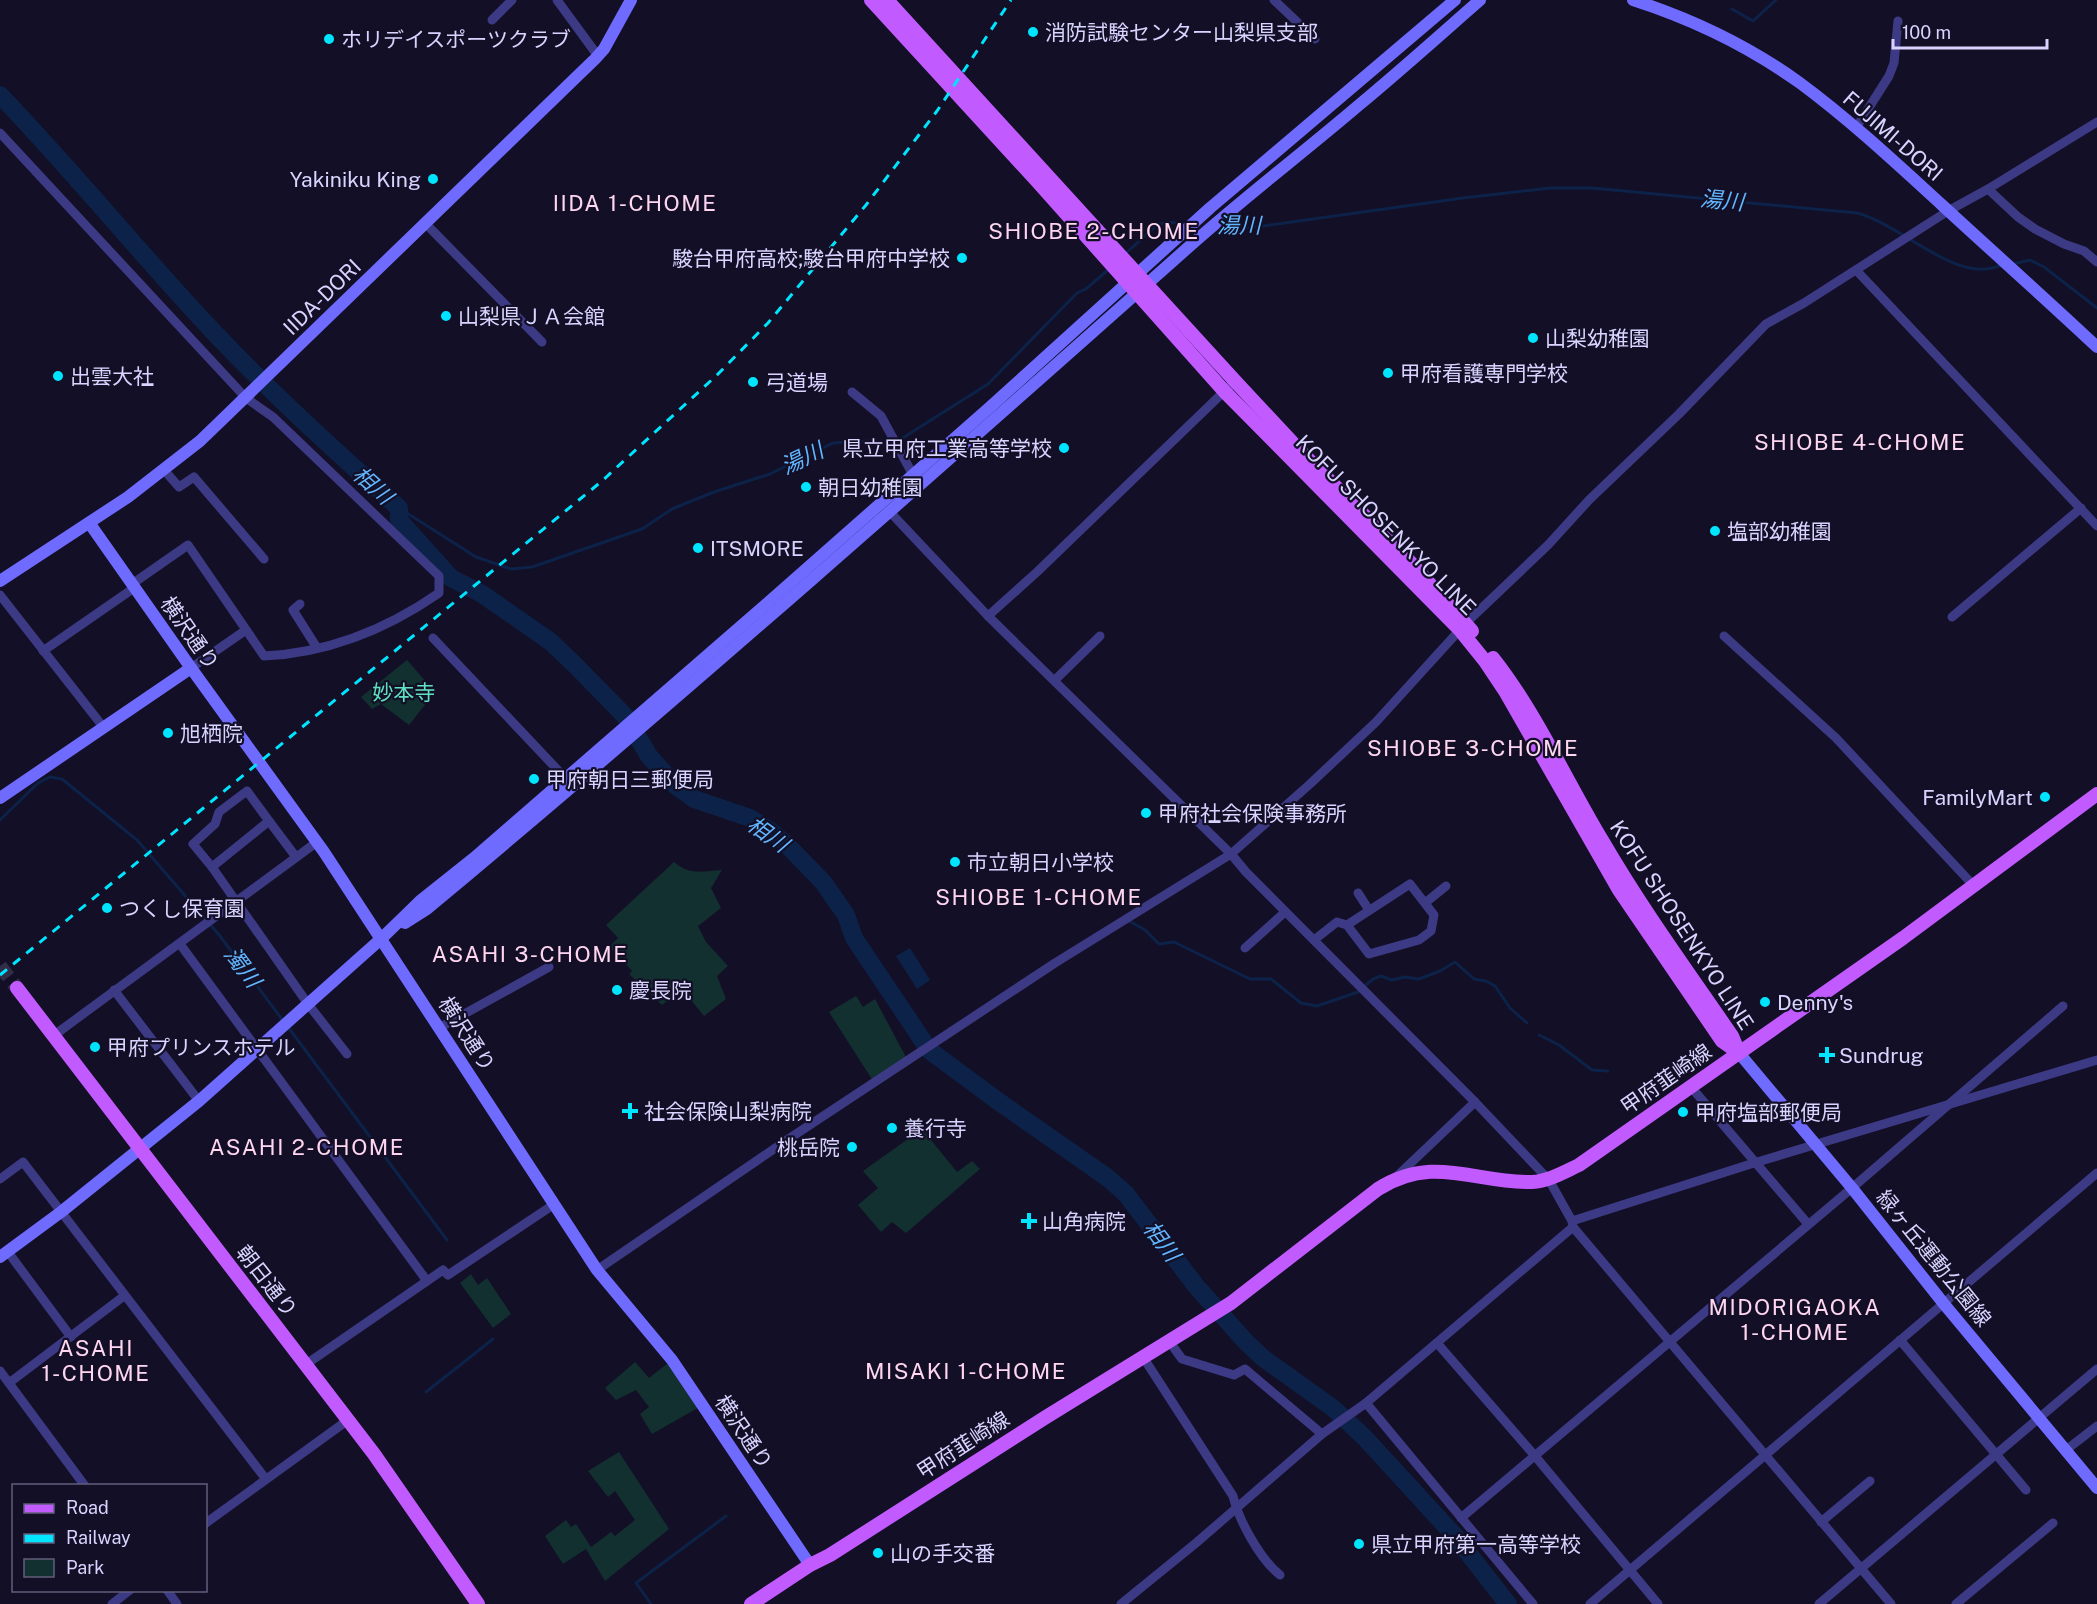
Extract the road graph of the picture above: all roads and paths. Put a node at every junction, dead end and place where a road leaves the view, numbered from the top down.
1 (512, 0) edge
2 (557, 0) edge
3 (631, 0) edge
4 (871, 0) edge
5 (887, 0) edge
6 (1274, 0) edge
7 (1480, 0) edge
8 (1633, 0) edge
9 (1452, 2) edge
10 (492, 20) dead end
11 (1898, 21) dead end
12 (1315, 39) dead end
13 (598, 56) junction
14 (2097, 122) edge
15 (1856, 128) junction
16 (0, 133) edge
17 (1988, 189) junction
18 (1948, 211) junction
19 (426, 224) junction
20 (2097, 262) edge
21 (1856, 270) junction
22 (1138, 274) junction
23 (1148, 284) junction
24 (1132, 289) junction
25 (542, 342) dead end
26 (2097, 347) edge
27 (1230, 386) junction
28 (852, 392) dead end
29 (247, 397) junction
30 (164, 470) junction
31 (913, 476) junction
32 (2081, 508) junction
33 (889, 511) junction
34 (90, 524) junction
35 (2097, 526) edge
36 (264, 559) dead end
37 (0, 581) edge
38 (133, 586) junction
39 (0, 596) edge
40 (300, 604) dead end
41 (988, 616) junction
42 (1952, 617) dead end
43 (1463, 627) junction
44 (246, 630) junction
45 (1100, 636) dead end
46 (1724, 636) dead end
47 (433, 638) dead end
48 (317, 648) junction
49 (43, 651) junction
50 (191, 668) junction
51 (1055, 680) junction
52 (644, 717) junction
53 (104, 728) junction
54 (568, 782) junction
55 (2097, 794) edge
56 (0, 798) edge
57 (269, 821) junction
58 (317, 842) junction
59 (1231, 854) junction
60 (296, 857) junction
61 (212, 867) junction
62 (1446, 886) dead end
63 (1974, 886) junction
64 (1358, 893) dead end
65 (235, 903) junction
66 (1425, 903) junction
67 (1369, 910) junction
68 (1285, 912) junction
69 (1347, 925) junction
70 (382, 938) junction
71 (1314, 940) junction
72 (180, 944) junction
73 (1245, 948) dead end
74 (549, 967) dead end
75 (16, 988) tunnel mouth
76 (114, 990) junction
77 (308, 1004) junction
78 (2063, 1005) dead end
79 (439, 1028) junction
80 (53, 1036) junction
81 (257, 1049) junction
82 (1739, 1053) junction
83 (346, 1054) dead end
84 (2097, 1060) edge
85 (1691, 1087) junction
86 (199, 1101) junction
87 (1475, 1102) junction
88 (1950, 1103) junction
89 (1816, 1145) junction
90 (140, 1149) junction
91 (1754, 1162) junction
92 (2097, 1173) edge
93 (0, 1179) edge
94 (1394, 1179) junction
95 (1549, 1180) junction
96 (1852, 1188) junction
97 (553, 1205) junction
98 (61, 1212) junction
99 (1573, 1224) junction
100 (1808, 1224) junction
101 (4, 1255) edge
102 (597, 1270) junction
103 (427, 1281) junction
104 (124, 1296) junction
105 (1944, 1304) junction
106 (72, 1337) junction
107 (1900, 1340) junction
108 (1169, 1341) junction
109 (1669, 1341) junction
110 (1437, 1343) junction
111 (1143, 1358) junction
112 (305, 1365) junction
113 (2097, 1369) edge
114 (0, 1371) edge
115 (9, 1383) junction
116 (1365, 1404) junction
117 (2039, 1417) junction
118 (348, 1420) junction
119 (2097, 1426) edge
120 (1322, 1434) junction
121 (2066, 1450) junction
122 (1995, 1454) junction
123 (1765, 1455) junction
124 (1535, 1456) junction
125 (265, 1478) junction
126 (1870, 1481) dead end
127 (84, 1484) edge
128 (2097, 1488) edge
129 (2026, 1490) dead end
130 (1236, 1509) junction
131 (1461, 1518) junction
132 (207, 1522) edge
133 (1821, 1522) junction
134 (2053, 1523) dead end
135 (810, 1565) junction
136 (1861, 1568) junction
137 (1629, 1570) junction
138 (1280, 1575) dead end
139 (127, 1592) edge
140 (112, 1604) edge
141 (478, 1604) edge
142 (752, 1604) edge
143 (1121, 1604) edge
144 (1533, 1604) edge
145 (1590, 1604) edge
146 (1658, 1604) edge
147 (1819, 1604) edge
148 (1891, 1604) edge
149 (1956, 1604) edge

1 - 10 street
2 - 13 street
3 - 13 street, IIDA-DORI
4 - 24 main road, KOFU SHOSENKYO LINE
5 - 22 main road, KOFU SHOSENKYO LINE
6 - 12 street
7 - 23 street
8 - 15 street, FUJIMI-DORI
9 - 22 street
11 - 15 street
13 - 19 street, IIDA-DORI
14 - 17 street
15 - 18 street, FUJIMI-DORI
16 - 29 street
17 - 18 street
17 - 20 street
18 - 21 street
18 - 26 street, FUJIMI-DORI
19 - 25 street
19 - 29 street, IIDA-DORI
21 - 32 street
21 - 43 street
22 - 23 main road, KOFU SHOSENKYO LINE
22 - 24 street
23 - 24 street
23 - 27 main road, KOFU SHOSENKYO LINE
24 - 27 main road, KOFU SHOSENKYO LINE
24 - 31 street
24 - 33 street
27 - 41 street
27 - 43 main road, KOFU SHOSENKYO LINE
28 - 31 street
29 - 30 street, IIDA-DORI
29 - 48 street
30 - 34 street, IIDA-DORI
30 - 36 street
31 - 52 street
32 - 35 street
32 - 42 street
33 - 41 street
33 - 52 street
34 - 37 street, IIDA-DORI
34 - 38 street, 横沢通り
38 - 44 street
38 - 49 street
38 - 50 street, 横沢通り
39 - 49 street
40 - 48 street
41 - 51 street
43 - 59 street
43 - 82 main road, KOFU SHOSENKYO LINE
44 - 48 street
44 - 50 street
45 - 51 street
46 - 63 street
47 - 54 street
49 - 53 street
50 - 53 street
50 - 58 street, 横沢通り
51 - 59 street
52 - 54 street
53 - 56 street
54 - 70 street
55 - 63 main road, 甲府韮崎線
57 - 60 street
57 - 61 street
57 - 61 street
58 - 60 street
58 - 70 street, 横沢通り
59 - 68 street
59 - 102 street
60 - 65 street
61 - 65 street
62 - 66 street
63 - 82 main road, 甲府韮崎線
64 - 67 street
65 - 72 street
65 - 77 street
66 - 67 street
66 - 69 street
67 - 69 street
68 - 71 street
68 - 73 street
69 - 71 street
70 - 77 street
70 - 79 street, 横沢通り
71 - 87 street
72 - 76 street
72 - 81 street
74 - 79 street
75 - 80 main road, 朝日通り
76 - 80 street
76 - 86 street
77 - 81 street
77 - 83 street
78 - 88 street
79 - 97 street, 横沢通り
80 - 90 main road, 朝日通り
81 - 86 street
81 - 103 street
82 - 85 main road, 甲府韮崎線
82 - 89 street, 緑ヶ丘運動公園線
84 - 88 street
85 - 91 street
85 - 95 main road, 甲府韮崎線
86 - 90 street
87 - 94 street
87 - 95 street
88 - 89 street
88 - 96 street
89 - 91 street
89 - 96 street, 緑ヶ丘運動公園線
90 - 98 street
90 - 112 main road, 朝日通り
91 - 99 street
91 - 100 street
92 - 105 street
93 - 98 street
94 - 95 main road, 甲府韮崎線
94 - 108 main road, 甲府韮崎線
95 - 99 street
96 - 100 street
96 - 105 street, 緑ヶ丘運動公園線
97 - 102 street, 横沢通り
97 - 103 street
98 - 101 street
98 - 104 street
99 - 109 street
99 - 110 street
100 - 109 street
101 - 106 street
102 - 135 street, 横沢通り
103 - 112 street
104 - 106 street
104 - 125 street
105 - 107 street
105 - 117 street, 緑ヶ丘運動公園線
106 - 115 street
107 - 122 street
107 - 123 street
108 - 111 main road, 甲府韮崎線
108 - 120 street
109 - 123 street
109 - 124 street
110 - 116 street
110 - 124 street
111 - 130 street
111 - 135 main road, 甲府韮崎線
112 - 118 main road, 朝日通り
113 - 117 street
114 - 115 street
115 - 127 street
116 - 120 street
116 - 131 street
117 - 121 street, 緑ヶ丘運動公園線
117 - 122 street
118 - 125 street
118 - 141 main road, 朝日通り
119 - 121 street
120 - 130 street
121 - 128 street, 緑ヶ丘運動公園線
122 - 129 street
122 - 136 street
123 - 133 street
123 - 137 street
124 - 131 street
124 - 137 street
125 - 132 street
126 - 133 street
130 - 138 street
130 - 143 street
131 - 144 street
133 - 136 street
134 - 149 street
135 - 142 main road, 甲府韮崎線
136 - 147 street
136 - 148 street
137 - 145 street
137 - 146 street
139 - 140 street

